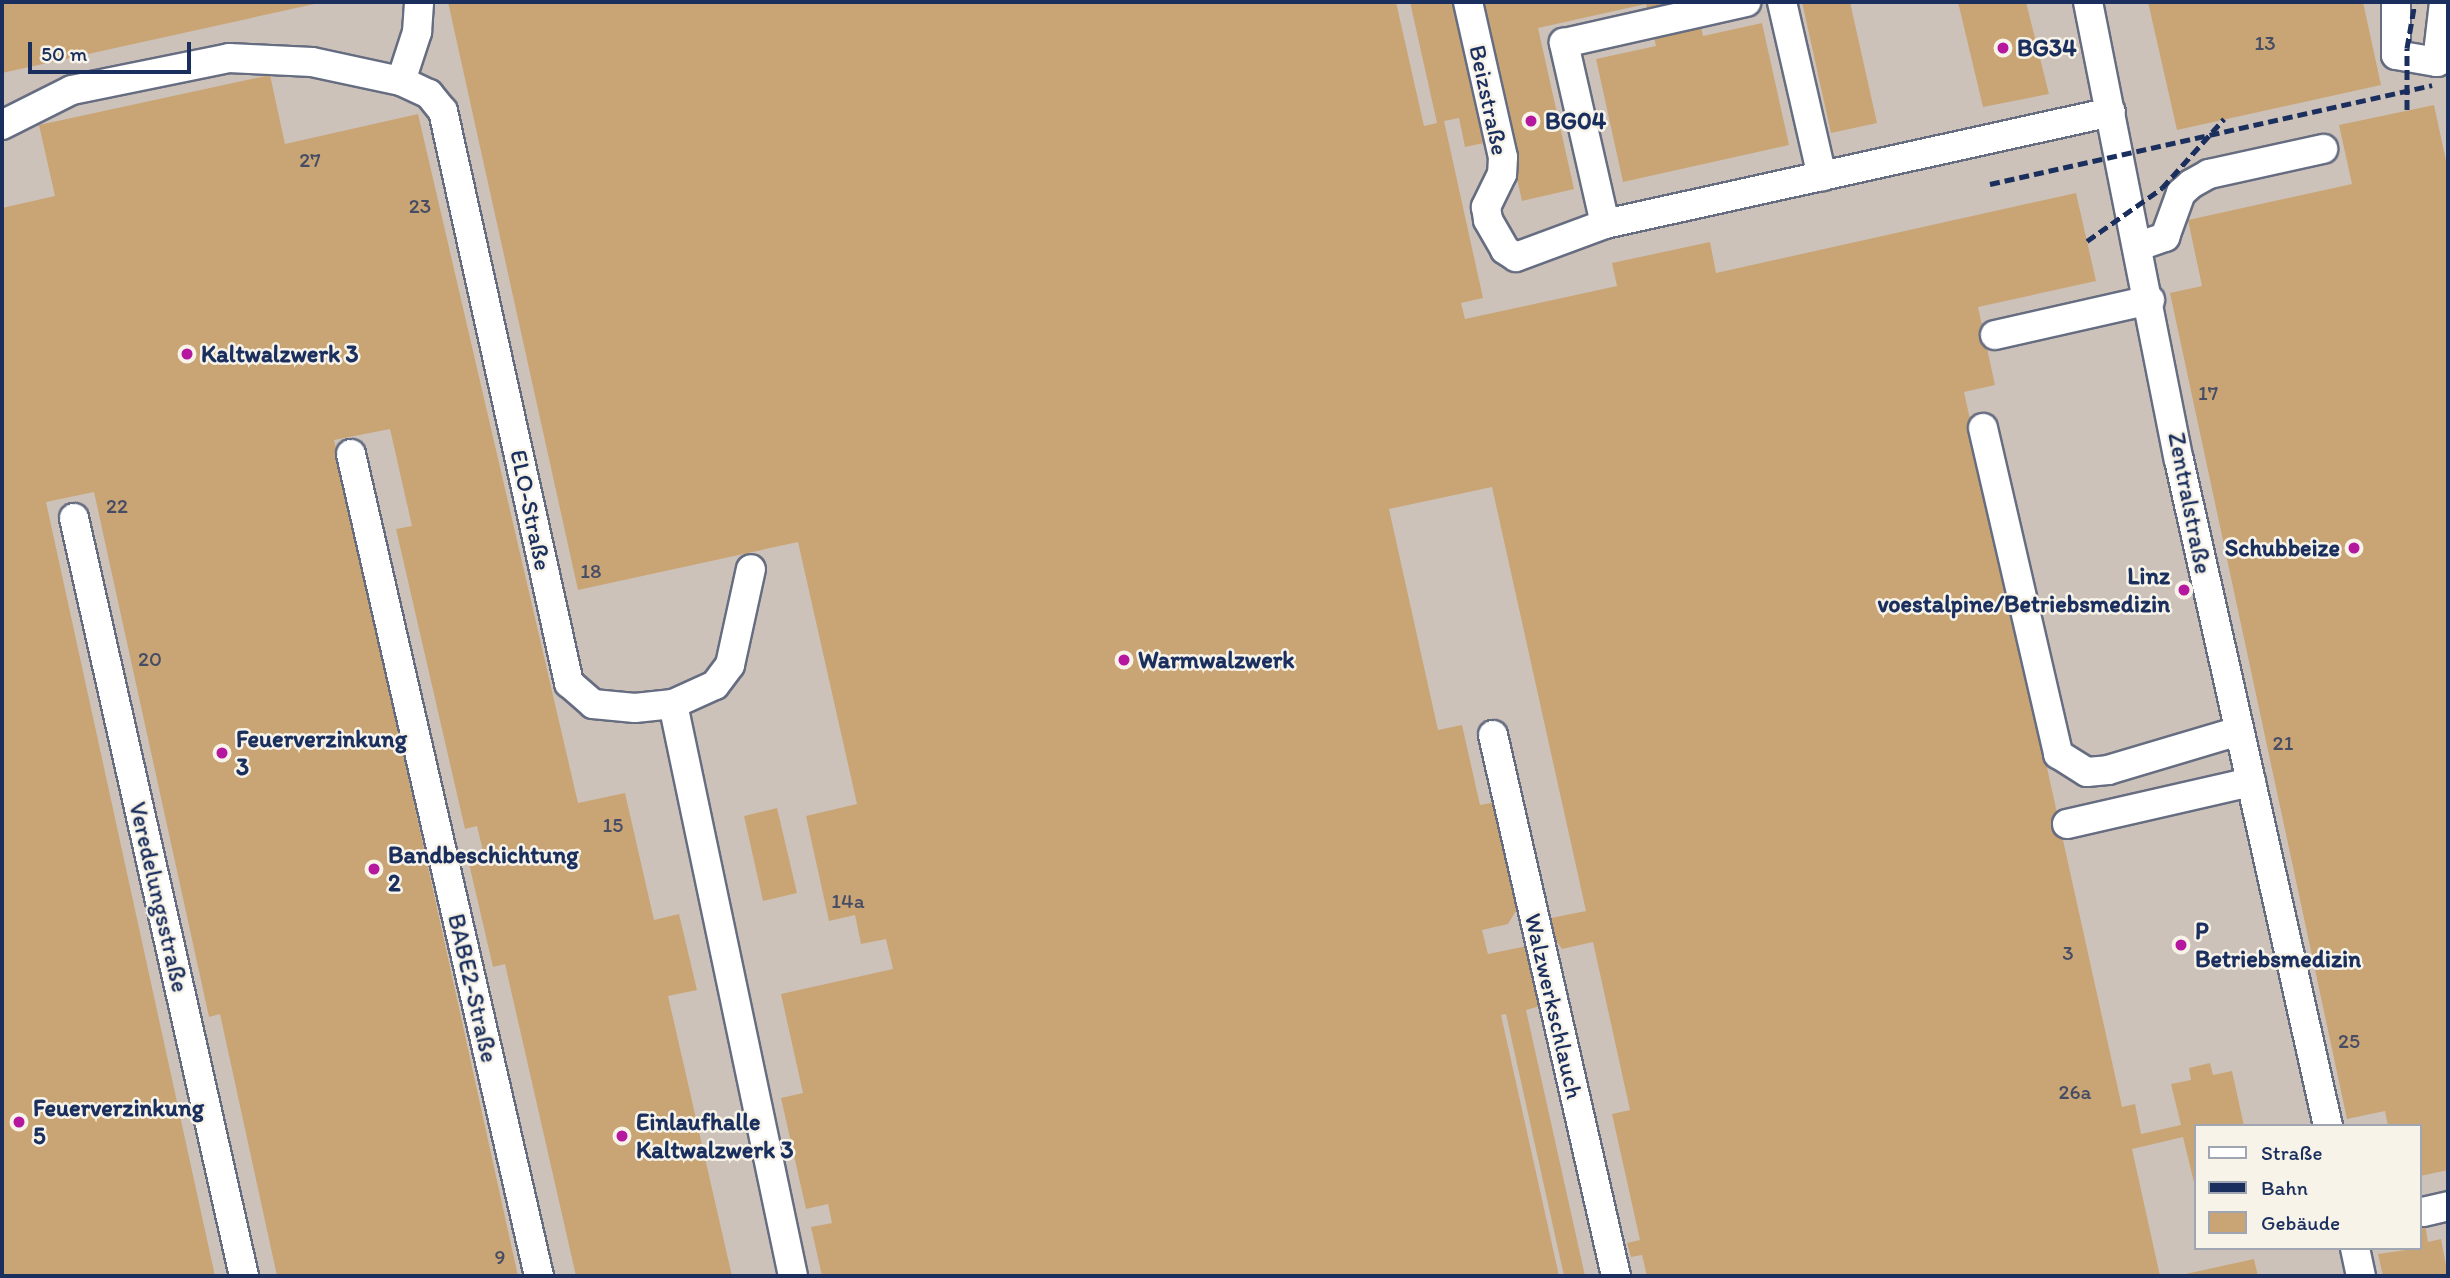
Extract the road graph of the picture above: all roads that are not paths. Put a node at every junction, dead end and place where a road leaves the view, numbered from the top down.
1 (419, 2) edge
2 (1468, 2) edge
3 (1746, 2) edge
4 (1783, 2) edge
5 (2088, 2) edge
6 (2396, 2) edge
7 (2444, 2) edge
8 (2443, 62) edge
9 (401, 81) junction
10 (2111, 112) junction
11 (2, 125) edge
12 (2323, 149) dead end
13 (1822, 176) junction
14 (1605, 224) junction
15 (2139, 246) junction
16 (2150, 300) junction
17 (1995, 335) dead end
18 (1983, 428) dead end
19 (351, 454) dead end
20 (74, 518) dead end
21 (751, 569) dead end
22 (673, 704) junction
23 (2239, 731) junction
24 (1493, 735) dead end
25 (2251, 782) junction
26 (2067, 824) dead end
27 (2328, 1124) edge
28 (2355, 1250) edge
29 (244, 1276) edge
30 (539, 1276) edge
31 (793, 1276) edge
32 (1616, 1276) edge
33 (2361, 1276) edge

1 - 9 street
2 - 14 street, Beizstraße
3 - 14 street
4 - 13 street
5 - 10 street, Zentralstraße
6 - 8 street
7 - 8 street
9 - 11 street, ELO-Straße
9 - 22 street, ELO-Straße
10 - 13 street, Beizstraße
10 - 15 street, Zentralstraße
12 - 15 street
13 - 14 street, Beizstraße
15 - 16 street, Zentralstraße
16 - 17 street
16 - 23 street, Zentralstraße
18 - 23 street
19 - 30 street, BABE2-Straße
20 - 29 street, Veredelungsstraße
21 - 22 street, ELO-Straße
22 - 31 street
23 - 25 street, Zentralstraße
24 - 32 street, Walzwerkschlauch
25 - 26 street
25 - 27 street, Zentralstraße
28 - 33 street

